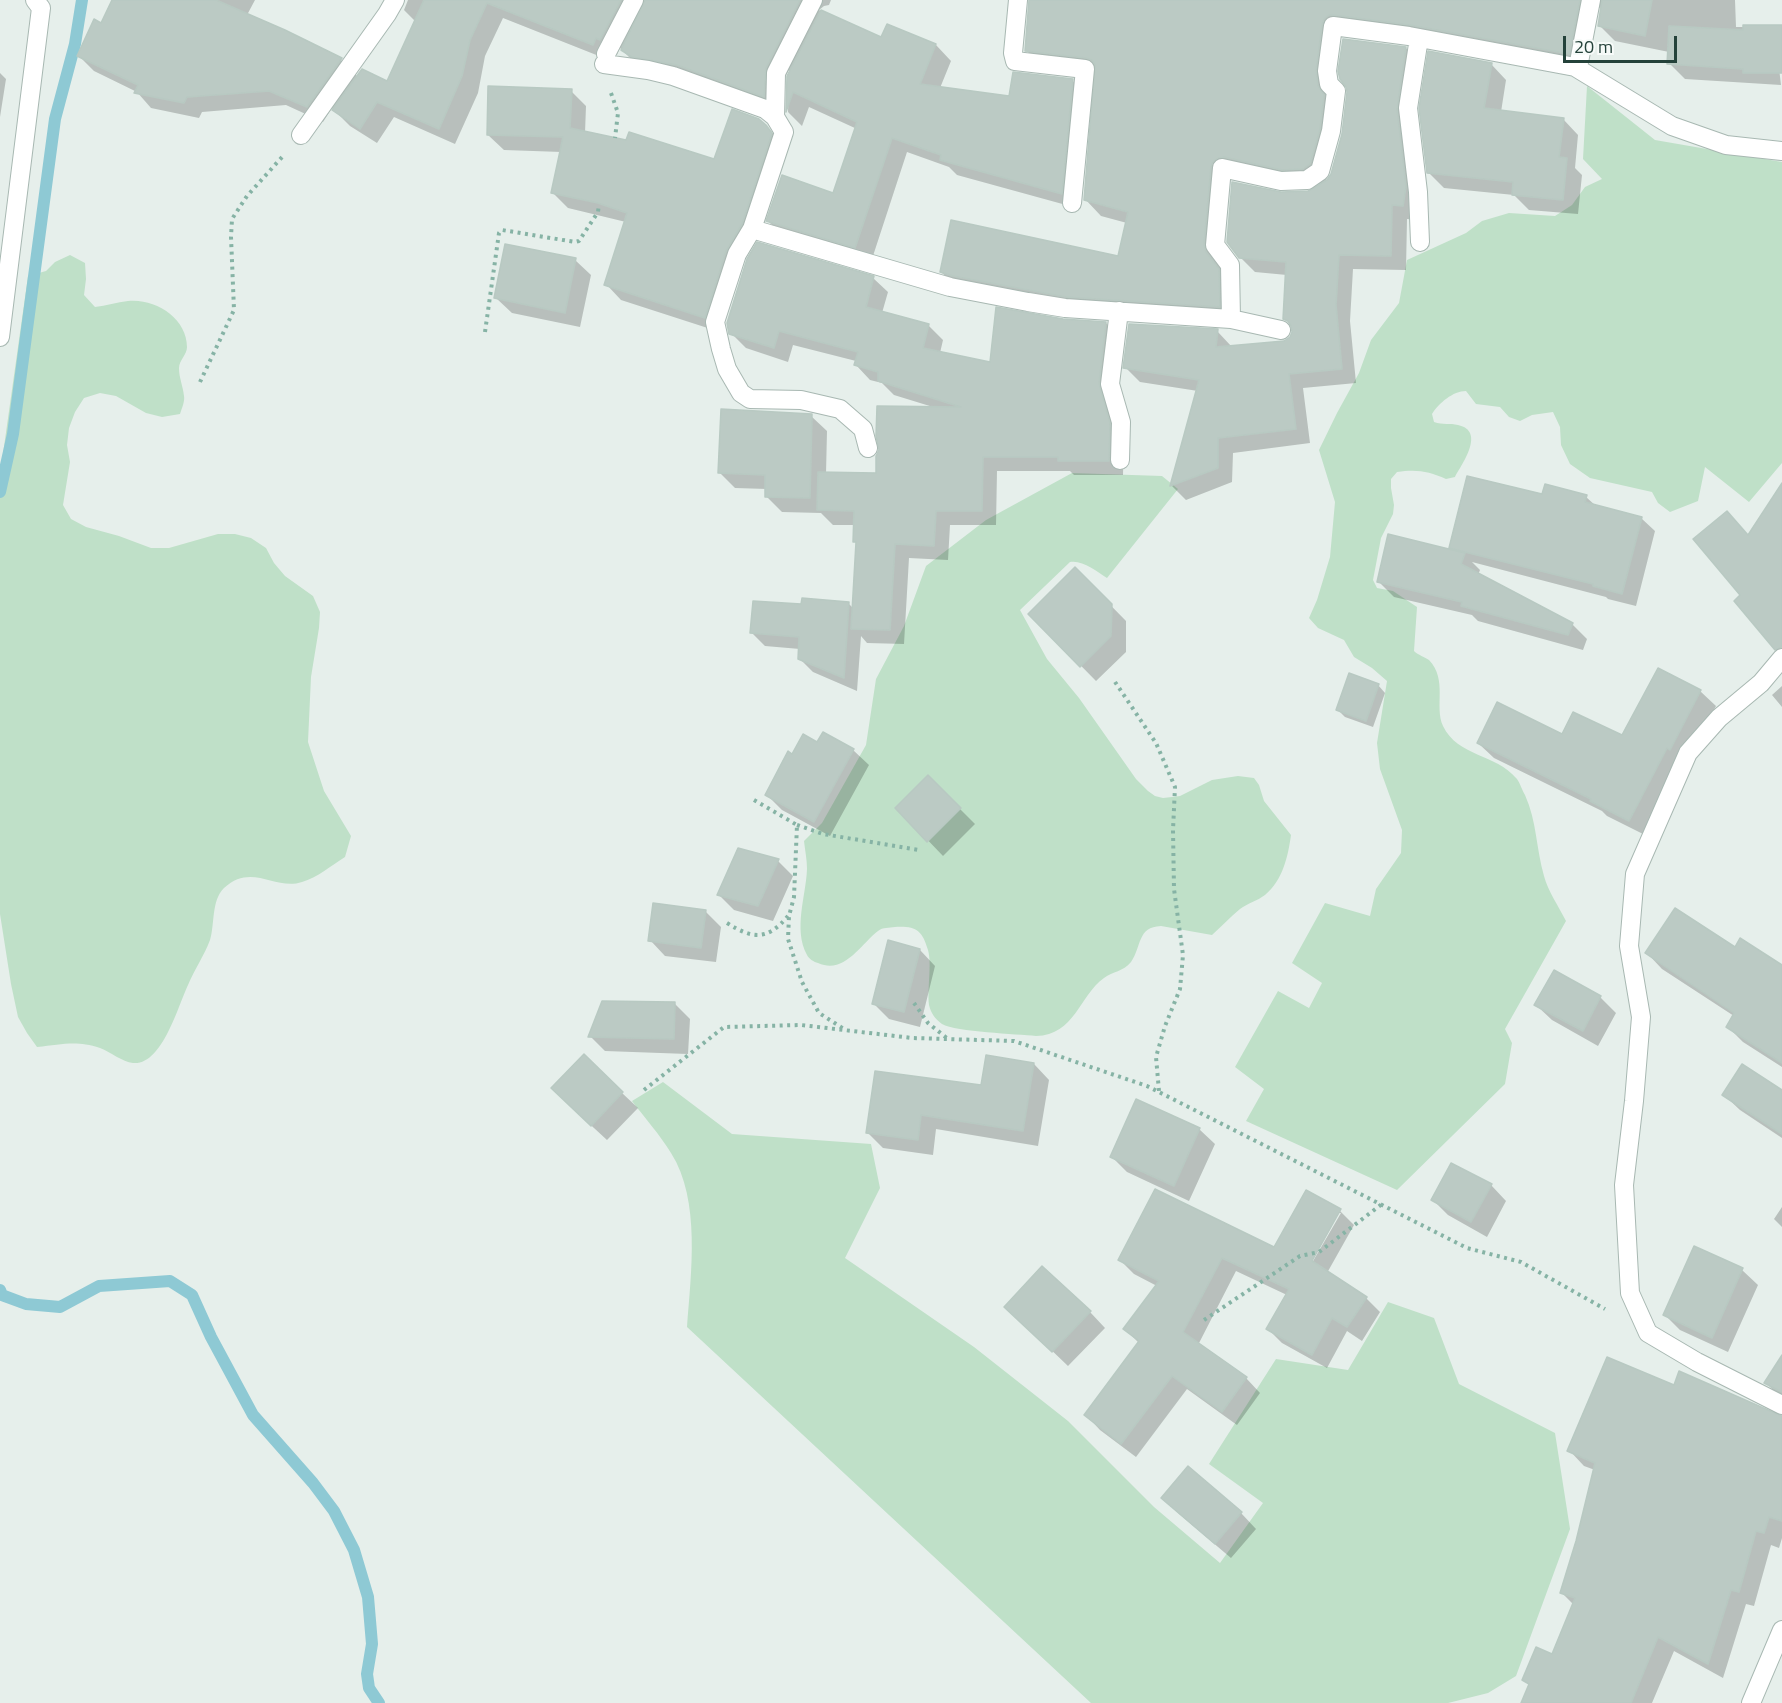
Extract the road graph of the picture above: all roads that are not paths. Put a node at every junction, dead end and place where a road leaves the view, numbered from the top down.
1 (35, 0) edge
2 (395, 0) edge
3 (634, 0) edge
4 (813, 0) edge
5 (1018, 0) edge
6 (1591, 0) edge
7 (1419, 38) junction
8 (1575, 68) junction
9 (775, 117) junction
10 (301, 135) road end
11 (1782, 151) edge
12 (1072, 203) dead end
13 (752, 229) junction
14 (1420, 242) dead end
15 (1119, 310) junction
16 (1231, 319) junction
17 (1281, 330) dead end
18 (0, 337) edge
19 (868, 448) dead end
20 (1120, 460) dead end
21 (1782, 658) edge
22 (1782, 1405) edge
23 (1782, 1630) edge
24 (1777, 1654) edge
25 (1750, 1703) edge

1 - 18 street
2 - 10 street
3 - 9 street
4 - 9 street
5 - 12 street
6 - 8 street
7 - 8 street
7 - 14 street
7 - 16 street
8 - 11 street
9 - 13 street
13 - 15 street
13 - 19 street
15 - 16 street
15 - 20 street
16 - 17 street
21 - 22 street
23 - 24 street
24 - 25 street

